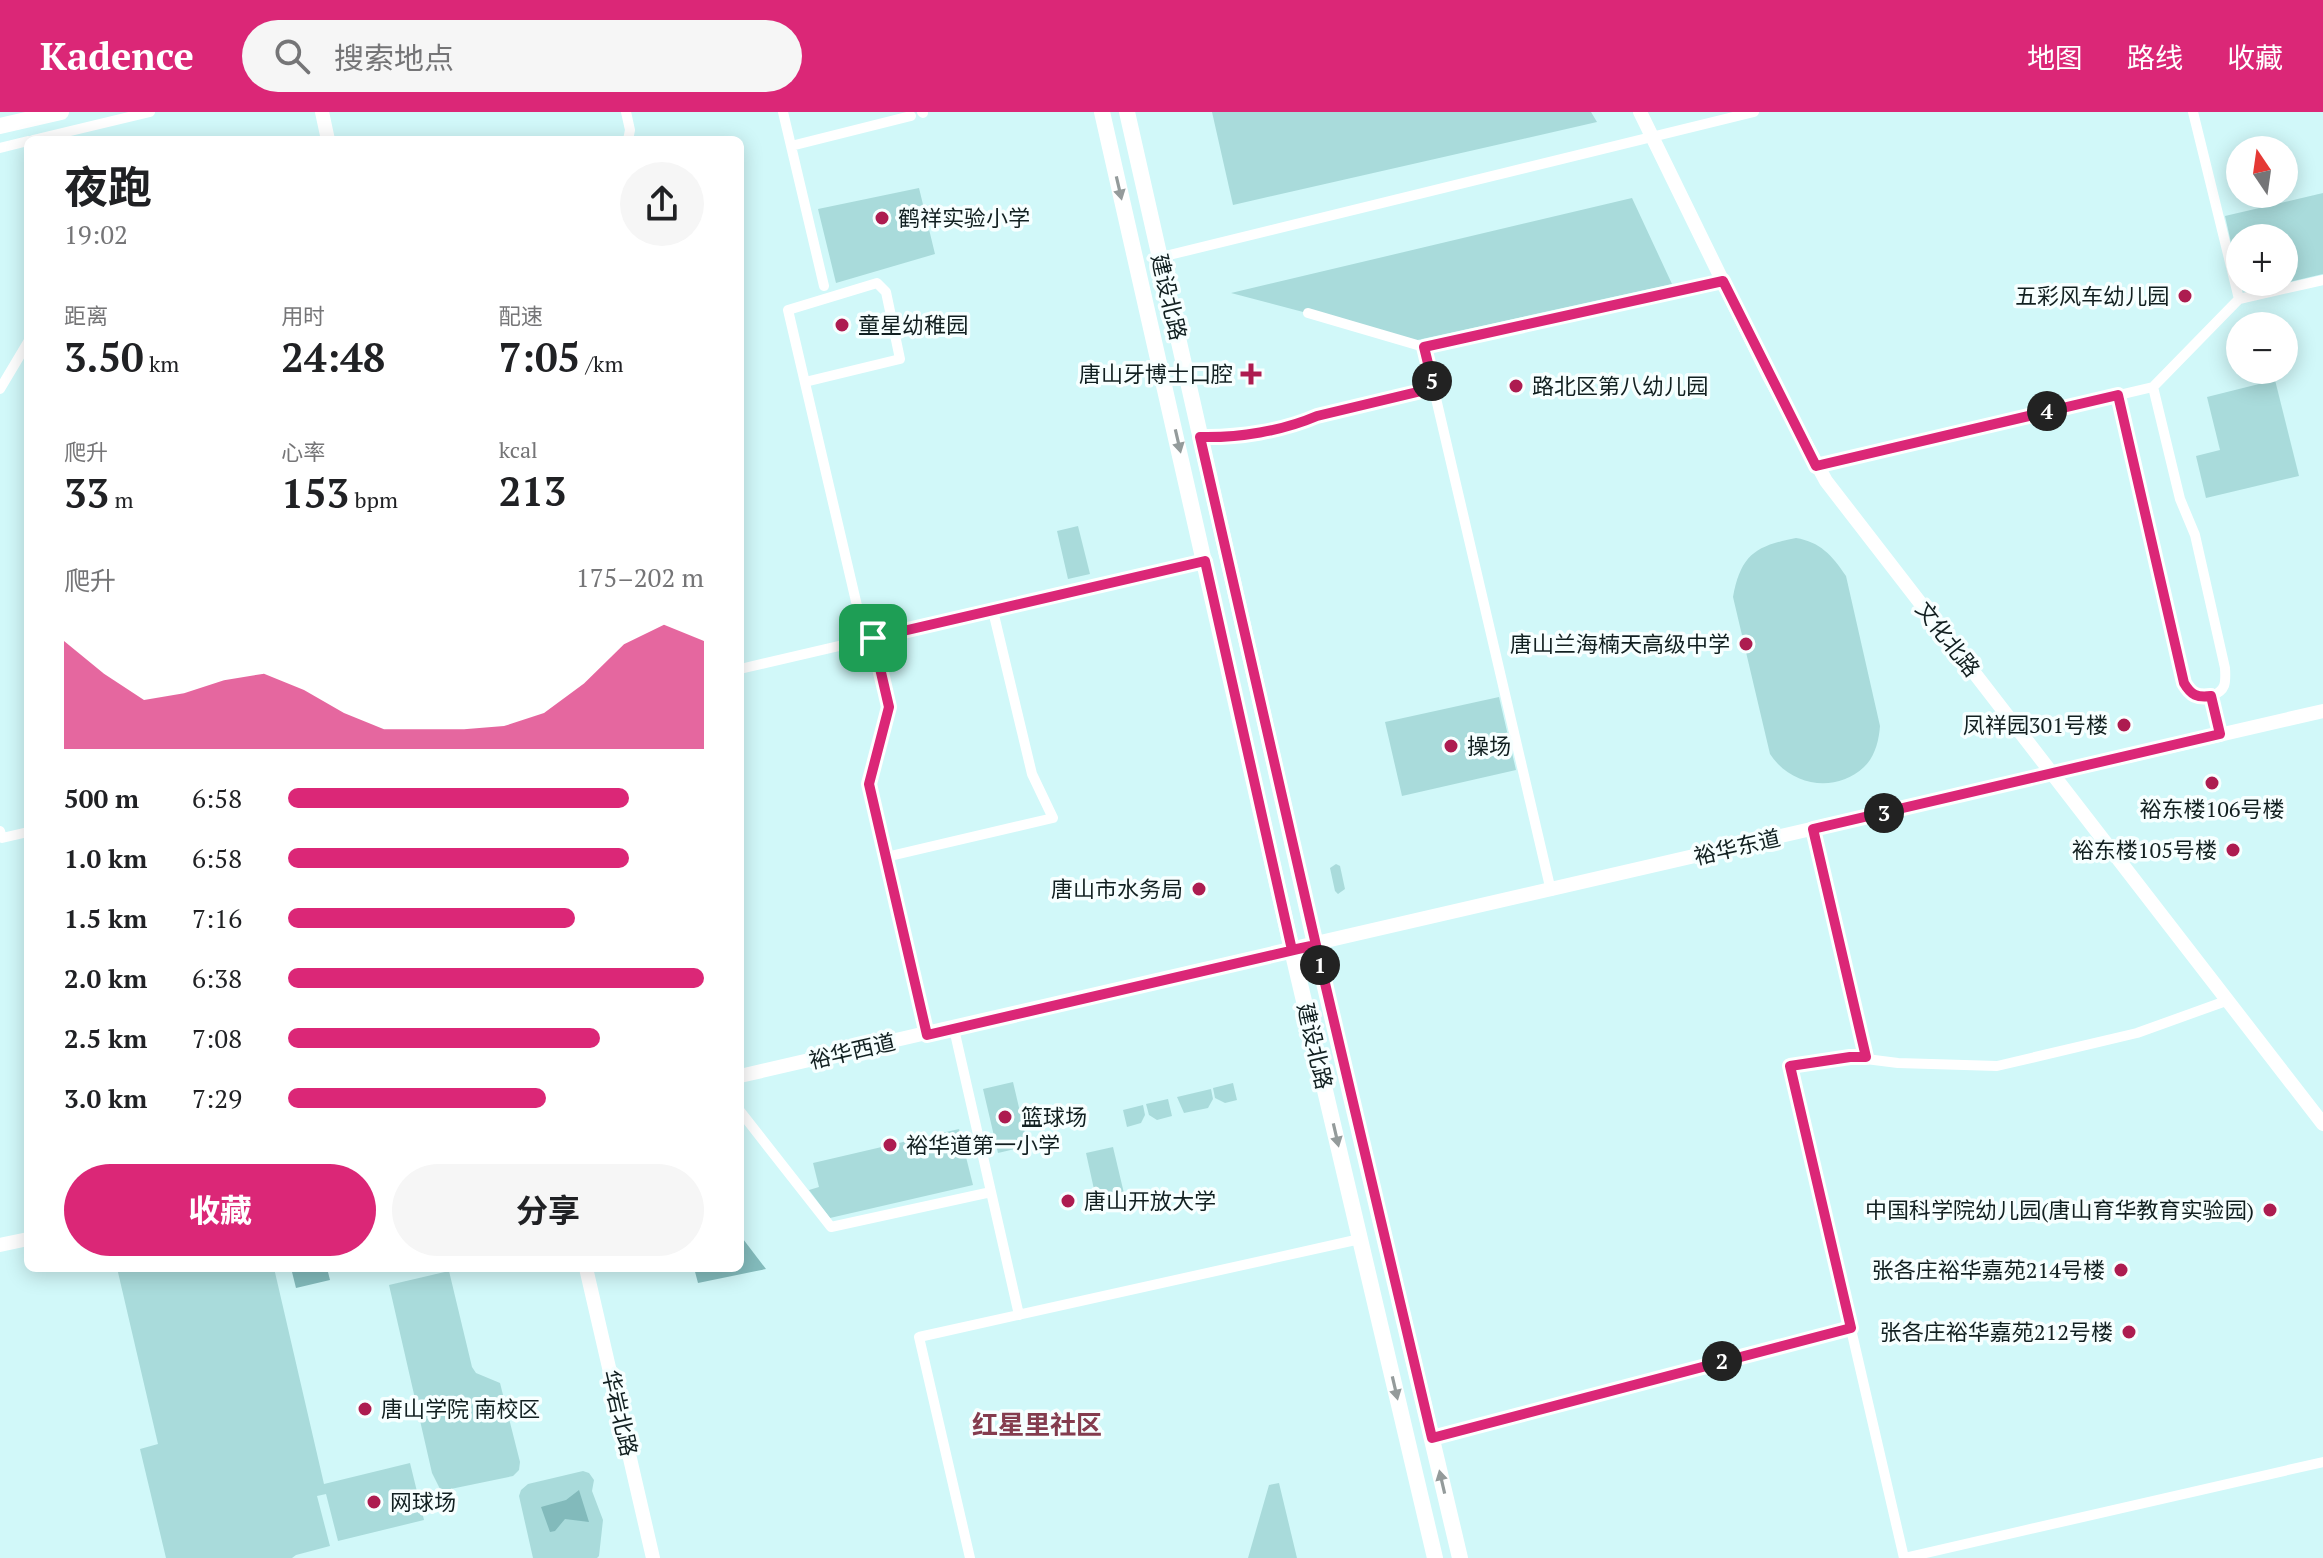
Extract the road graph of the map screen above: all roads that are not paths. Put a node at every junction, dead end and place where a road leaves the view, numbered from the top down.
1 (61, 112) edge
2 (150, 112) edge
3 (322, 112) edge
4 (626, 112) edge
5 (783, 112) edge
6 (1102, 112) edge
7 (1127, 112) edge
8 (1640, 112) edge
9 (1754, 112) edge
10 (2193, 112) edge
11 (911, 116) dead end
12 (0, 126) edge
13 (51, 136) edge
14 (327, 136) edge
15 (629, 136) edge
16 (1653, 138) junction
17 (24, 142) edge
18 (791, 146) junction
19 (0, 148) edge
20 (1161, 257) junction
21 (2323, 280) edge
22 (1723, 281) junction
23 (824, 286) dead end
24 (2239, 299) junction
25 (1308, 313) dead end
26 (1424, 347) junction
27 (24, 349) edge
28 (805, 382) junction
29 (2153, 387) junction
30 (1434, 388) junction
31 (0, 389) edge
32 (2118, 395) junction
33 (1200, 437) junction
34 (1816, 466) junction
35 (1205, 561) junction
36 (993, 611) junction
37 (869, 639) junction
38 (744, 668) edge
39 (2211, 696) junction
40 (2323, 711) edge
41 (2220, 734) junction
42 (2051, 774) junction
43 (1813, 829) junction
44 (24, 832) edge
45 (1, 835) edge
46 (886, 857) junction
47 (1551, 891) junction
48 (1316, 945) junction
49 (1292, 950) junction
50 (2226, 1001) junction
51 (954, 1029) junction
52 (927, 1035) junction
53 (1866, 1057) junction
54 (744, 1075) edge
55 (744, 1116) edge
56 (2323, 1124) edge
57 (991, 1192) junction
58 (1360, 1239) junction
59 (24, 1240) edge
60 (0, 1245) edge
61 (587, 1272) edge
62 (1019, 1315) junction
63 (1851, 1328) junction
64 (1432, 1438) junction
65 (2323, 1462) edge
66 (653, 1558) edge
67 (970, 1558) edge
68 (1435, 1558) edge
69 (1460, 1558) edge
70 (1904, 1558) edge

1 - 12 main road
2 - 13 street
3 - 14 street
4 - 15 street
5 - 18 street
6 -> 35 main road, 建设北路
7 - 20 main road, 建设北路
8 - 16 street, 文化北路
9 - 16 street
10 - 24 street
11 - 18 street
16 - 20 street
16 - 22 street, 文化北路
17 - 19 street
18 - 23 street
20 - 33 main road, 建设北路
21 - 24 street
22 - 26 street
22 - 34 street, 文化北路
24 - 29 street
25 - 26 street
26 - 30 street
27 - 31 street
28 - 28 street
28 - 37 street
29 - 32 street
29 - 39 street
30 - 33 street
30 - 47 street
32 - 34 street
32 - 39 street
33 - 48 main road, 建设北路
34 - 42 street, 文化北路
35 - 36 street
35 - 49 main road, 建设北路
36 - 37 street
36 - 46 street
37 - 38 street
37 - 46 street
39 - 41 street
40 - 41 street, 裕华东道
41 - 42 street, 裕华东道
42 - 43 street, 裕华东道
42 - 50 street, 文化北路
43 - 47 street, 裕华东道
43 - 53 street
44 - 45 street
46 - 52 street
47 - 48 street, 裕华东道
48 - 49 street, 裕华东道
48 - 64 main road, 建设北路
49 - 51 street, 裕华西道
49 -> 58 main road, 建设北路
50 - 53 street
50 - 56 street, 文化北路
51 - 52 street, 裕华西道
51 - 57 street
52 - 54 street, 裕华西道
53 - 63 street
55 - 57 street
57 - 62 street
58 - 62 street
58 -> 68 main road, 建设北路
59 - 60 street
61 - 66 street, 华岩北路
62 - 67 street
63 - 64 street
63 - 70 street
69 -> 64 main road, 建设北路
65 - 70 street

